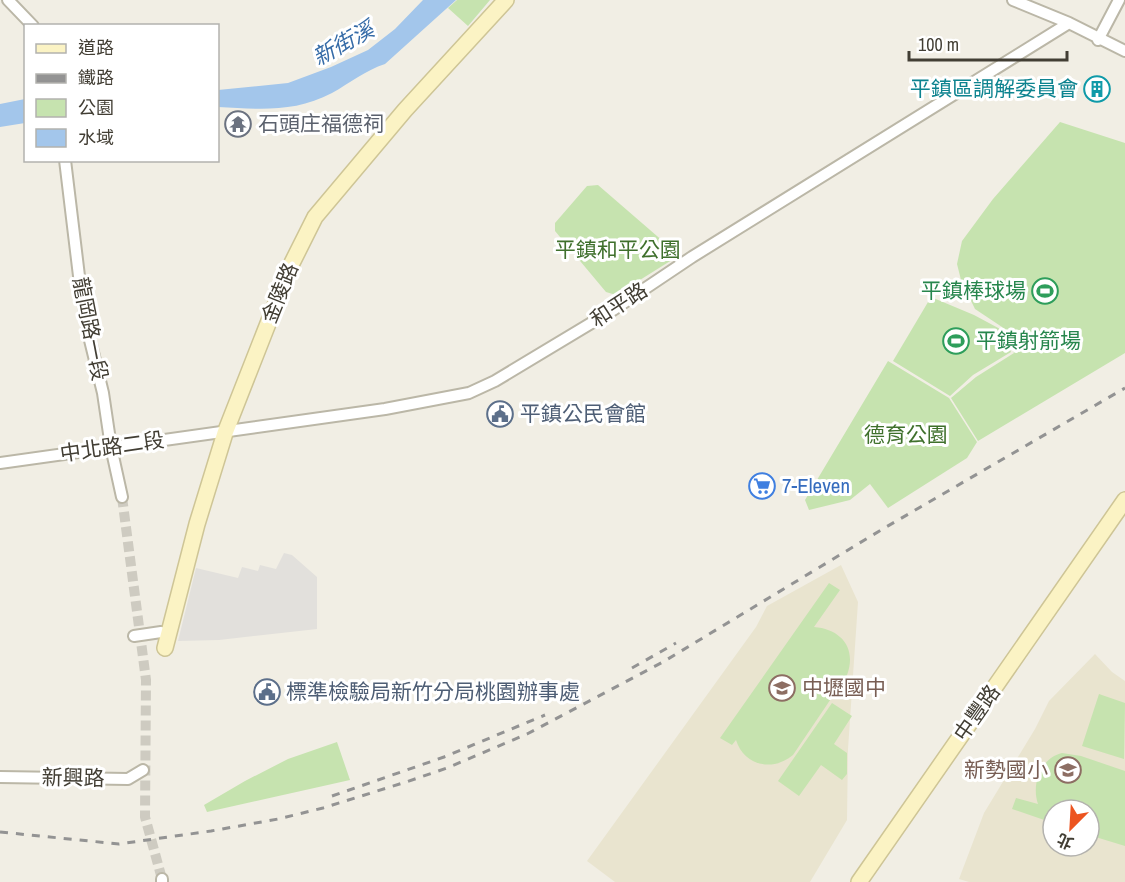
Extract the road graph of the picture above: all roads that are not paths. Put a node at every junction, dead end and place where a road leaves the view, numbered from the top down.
1 (8, 0) edge
2 (506, 0) edge
3 (1013, 0) edge
4 (1119, 0) edge
5 (1068, 23) junction
6 (31, 24) edge
7 (1098, 40) junction
8 (1125, 51) edge
9 (65, 162) edge
10 (225, 433) junction
11 (111, 447) junction
12 (0, 463) edge
13 (122, 496) tunnel mouth
14 (1125, 500) edge
15 (161, 632) dead end
16 (134, 636) dead end
17 (165, 648) dead end
18 (143, 770) dead end
19 (0, 777) edge
20 (859, 882) edge

1 - 6 street
2 - 10 main road, 金陵路
3 - 5 street
4 - 7 street
5 - 7 street
5 - 10 street, 和平路
7 - 8 street
9 - 11 street, 龍岡路一段
10 - 11 street, 中北路二段
10 - 17 main road, 金陵路
11 - 12 street, 中北路二段
11 - 13 street, 龍岡路一段
14 - 20 main road, 中豐路
15 - 16 street
18 - 19 street, 新興路

